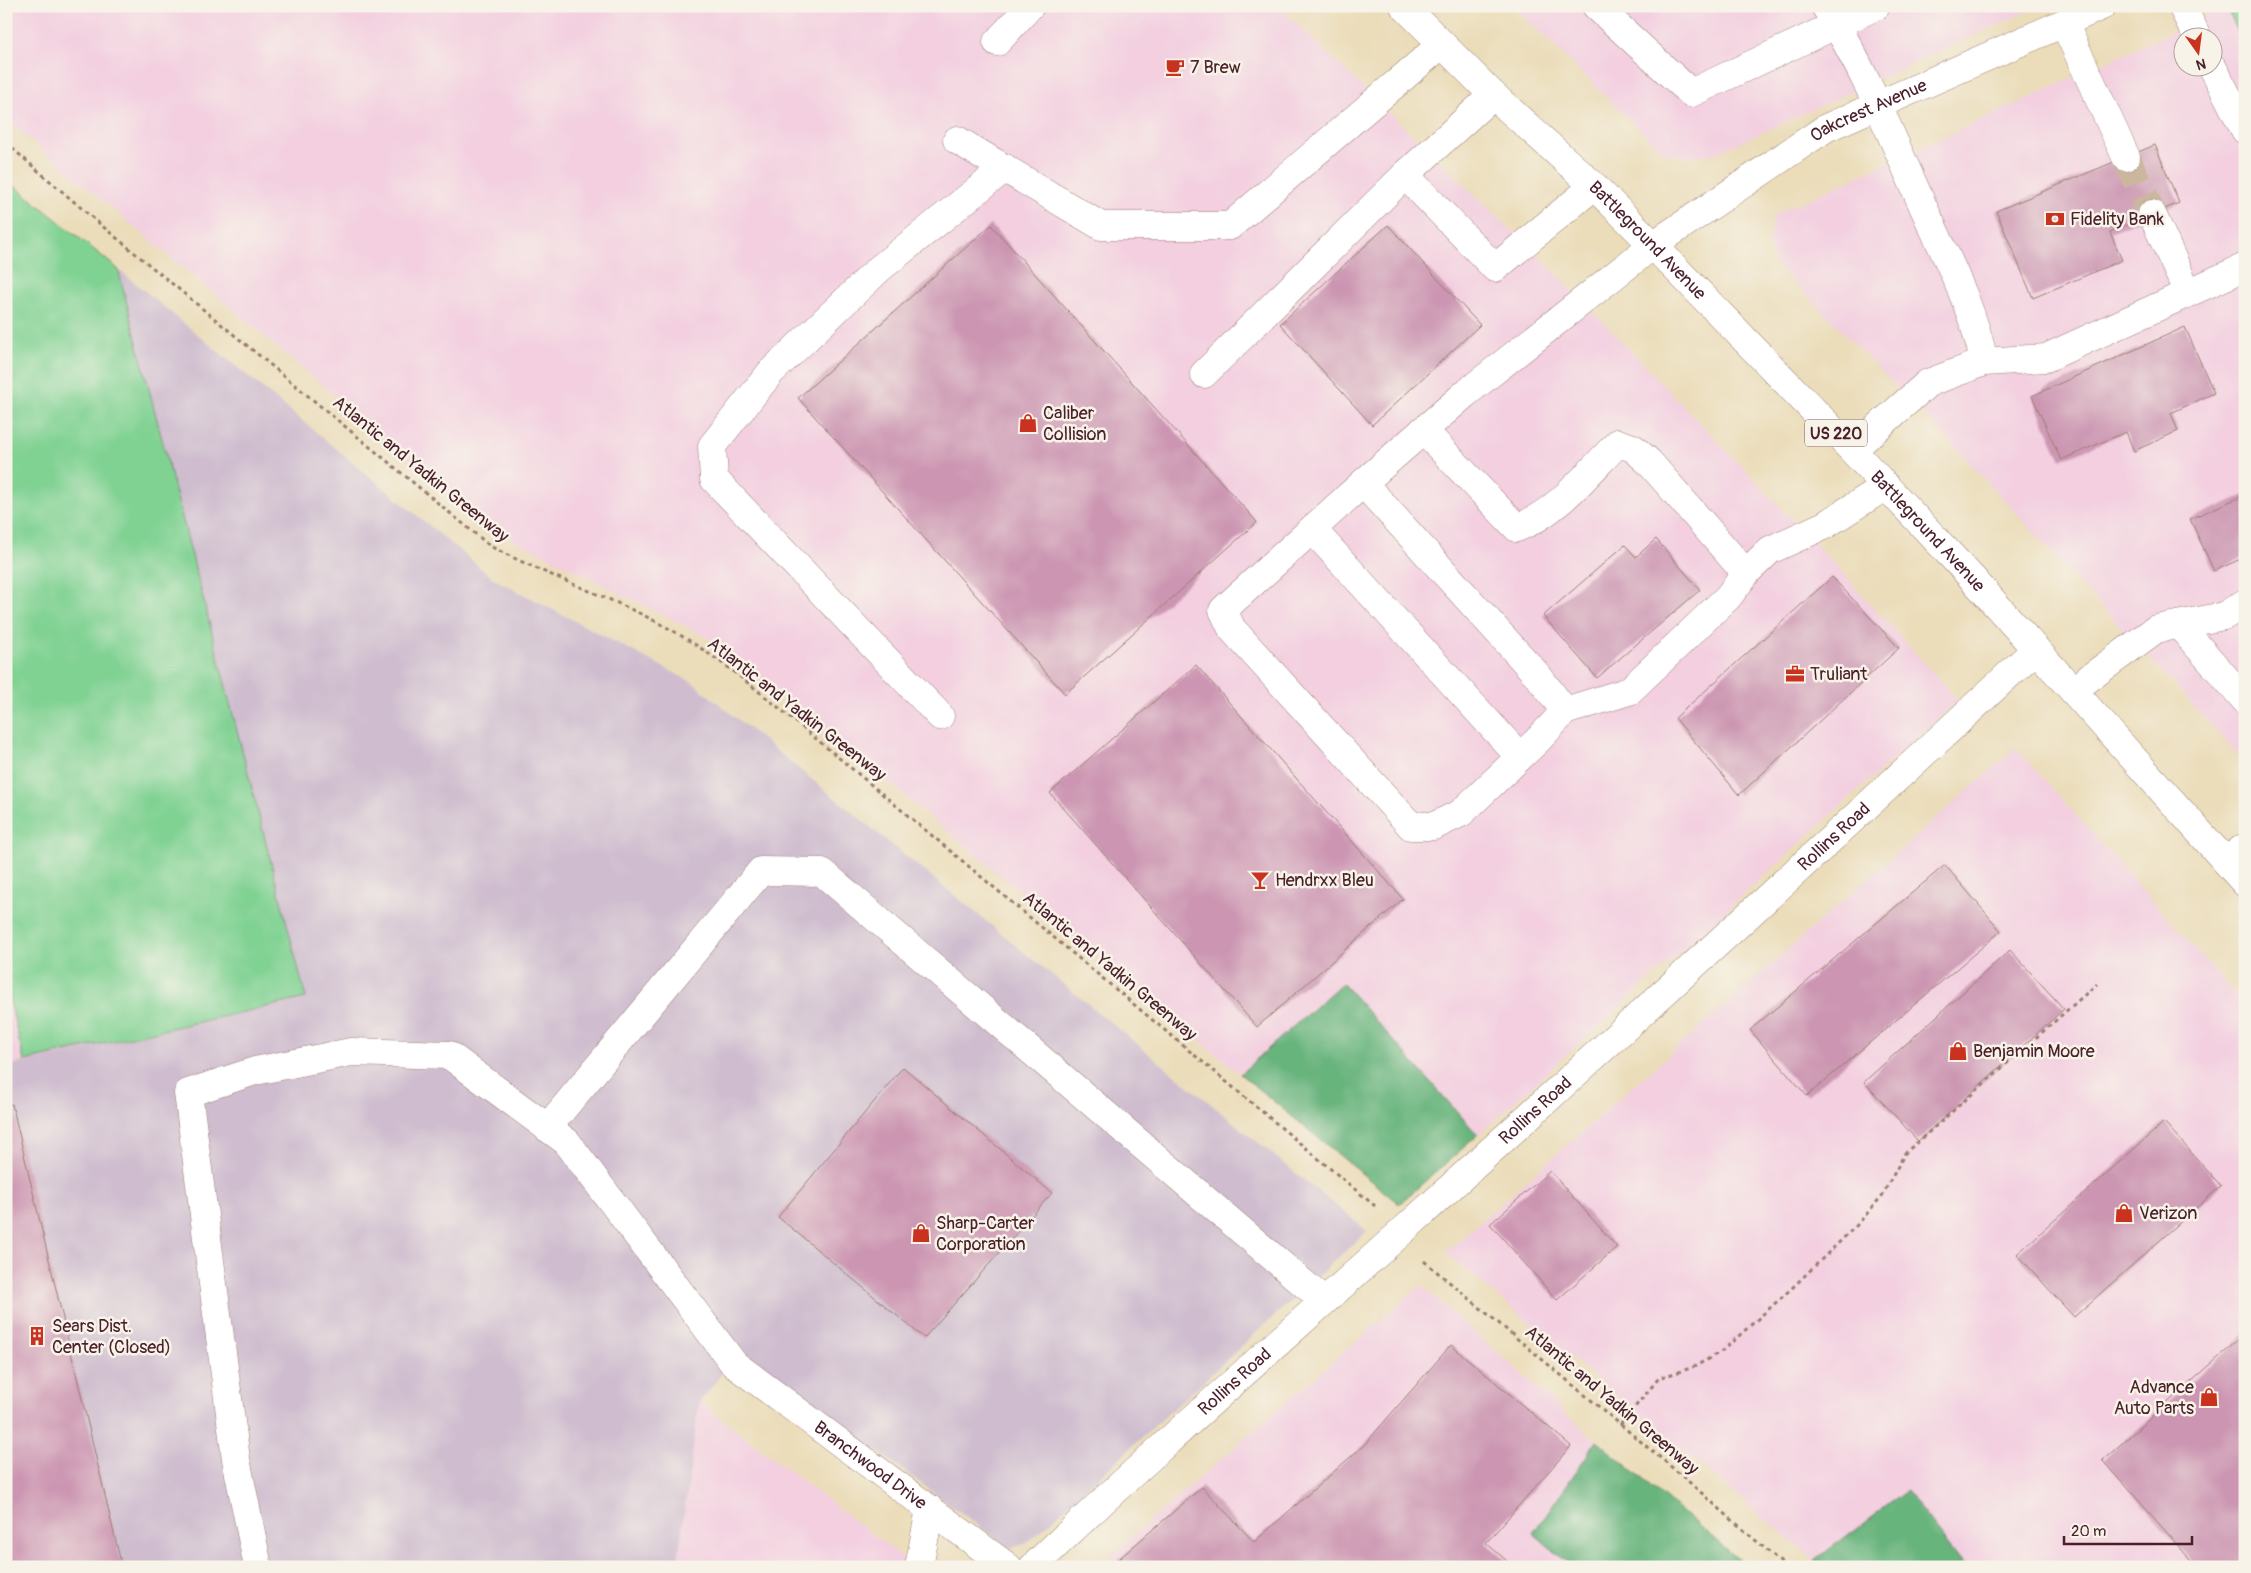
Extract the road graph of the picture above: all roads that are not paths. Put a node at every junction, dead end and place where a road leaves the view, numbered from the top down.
1 (1030, 6) edge
2 (1404, 6) edge
3 (1596, 6) edge
4 (1876, 6) edge
5 (2102, 6) edge
6 (2182, 6) edge
7 (1831, 16) edge
8 (2064, 23) junction
9 (2193, 28) edge
10 (997, 42) dead end
11 (1442, 44) junction
12 (2218, 78) edge
13 (1494, 95) junction
14 (1878, 105) junction
15 (2245, 130) edge
16 (957, 140) dead end
17 (2126, 157) tunnel mouth
18 (1005, 168) junction
19 (1405, 176) junction
20 (1594, 186) junction
21 (2152, 214) tunnel mouth
22 (1653, 245) junction
23 (2245, 267) edge
24 (2188, 293) junction
25 (1984, 362) junction
26 (1204, 374) dead end
27 (1423, 430) junction
28 (1852, 450) junction
29 (1363, 483) junction
30 (1886, 486) junction
31 (1312, 529) junction
32 (1747, 572) junction
33 (2245, 603) edge
34 (2179, 625) junction
35 (2035, 650) junction
36 (2073, 690) junction
37 (2245, 700) edge
38 (1565, 711) junction
39 (940, 716) dead end
40 (1520, 757) junction
41 (2235, 854) edge
42 (2245, 883) edge
43 (547, 1128) junction
44 (1323, 1300) junction
45 (930, 1510) junction
46 (258, 1567) edge
47 (919, 1567) edge
48 (1008, 1567) edge
49 (1033, 1567) edge

1 - 10 street
2 - 11 street, Battleground Avenue / US 220
3 - 7 street
4 - 7 street
5 - 8 street, Oakcrest Avenue
6 - 9 street
7 - 14 street
8 - 14 street, Oakcrest Avenue
8 - 17 street
11 - 13 street, Battleground Avenue / US 220
11 - 18 street
12 - 15 street
13 - 19 street
13 - 20 street, Battleground Avenue / US 220
14 - 22 street, Oakcrest Avenue
14 - 25 street
16 - 18 street
18 - 39 street
19 - 20 street
19 - 26 street
20 - 22 street, Battleground Avenue / US 220
21 - 24 street
22 - 27 street, Oakcrest Avenue
22 - 28 street, Battleground Avenue / US 220
23 - 24 street
24 - 25 street
25 - 28 street
27 - 29 street, Oakcrest Avenue
27 - 32 street
28 - 30 street, Battleground Avenue / US 220
29 - 31 street, Oakcrest Avenue
29 - 38 street
30 - 32 street
30 - 35 street, Battleground Avenue / US 220
31 - 40 street
31 - 40 street, Oakcrest Avenue
32 - 38 street
33 - 34 street
34 - 36 street
34 - 37 street
35 - 36 street, Battleground Avenue / US 220
35 - 44 street, Rollins Road
36 - 41 street, Battleground Avenue / US 220
38 - 40 street
41 - 42 street, Battleground Avenue / US 220
43 - 44 street
43 - 45 street, Branchwood Drive
43 - 46 street, Branchwood Drive
44 - 49 street, Rollins Road
45 - 47 street
45 - 48 street, Branchwood Drive

